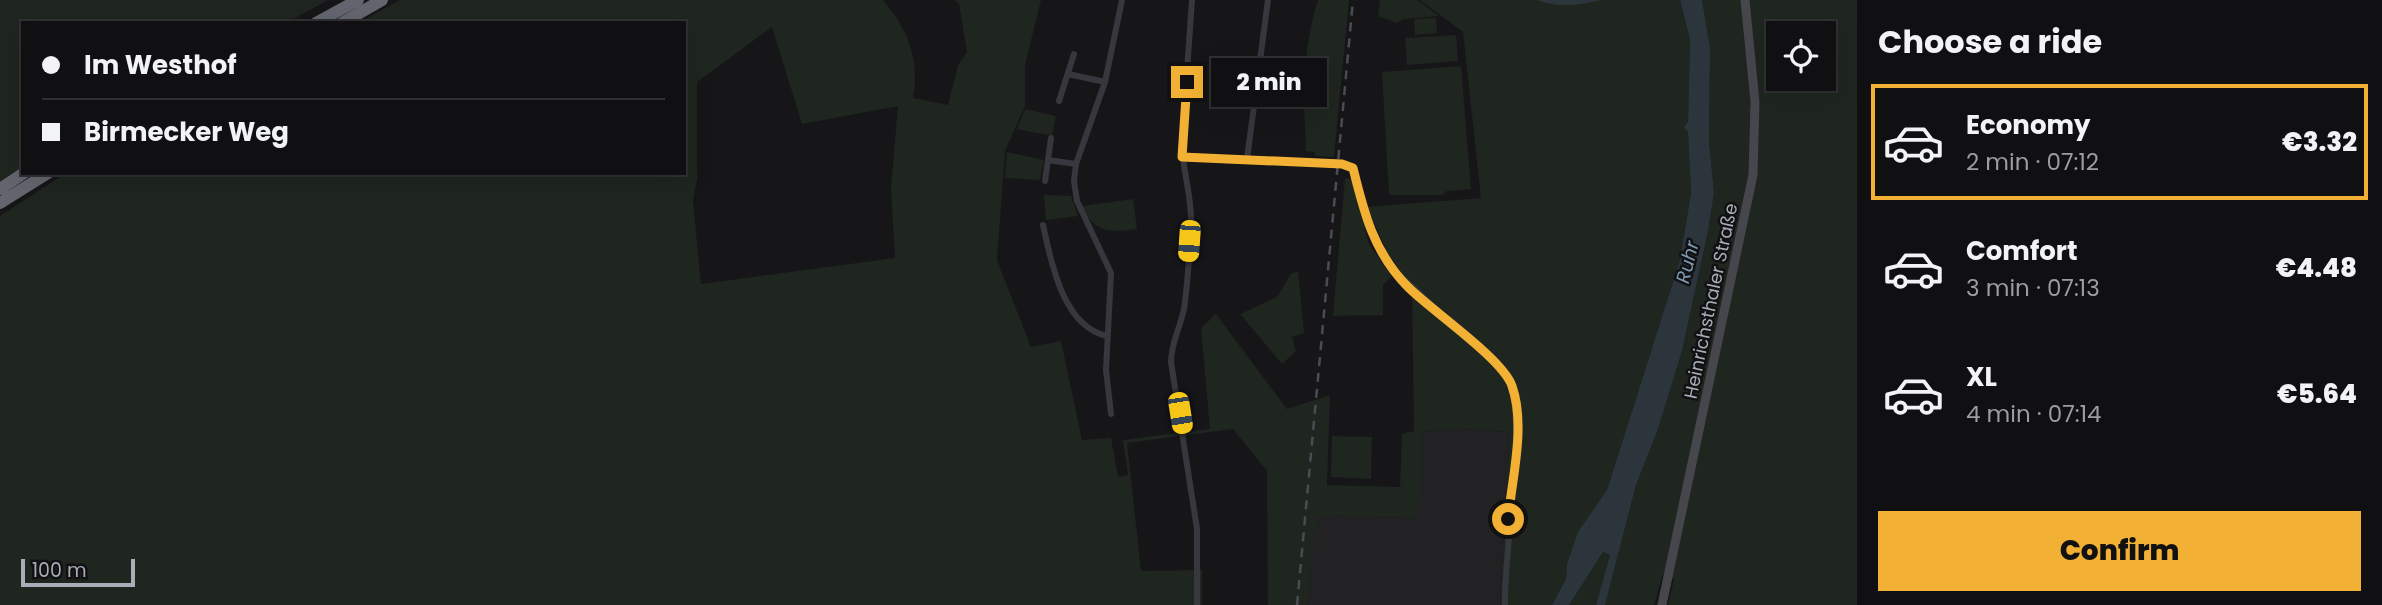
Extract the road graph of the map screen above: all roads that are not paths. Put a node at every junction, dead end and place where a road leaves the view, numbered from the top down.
1 (358, 0) edge
2 (382, 0) edge
3 (1122, 0) edge
4 (1192, 0) edge
5 (1268, 0) edge
6 (1745, 0) edge
7 (320, 21) edge
8 (345, 21) edge
9 (1074, 54) dead end
10 (1068, 74) junction
11 (1105, 82) junction
12 (1059, 101) dead end
13 (1051, 138) dead end
14 (1182, 157) junction
15 (1247, 159) junction
16 (1048, 160) junction
17 (1076, 164) junction
18 (21, 175) edge
19 (45, 175) edge
20 (1045, 181) dead end
21 (0, 189) edge
22 (0, 204) edge
23 (1043, 225) dead end
24 (1107, 336) junction
25 (1111, 414) dead end
26 (1197, 605) edge
27 (1505, 605) edge
28 (1662, 605) edge

1 - 7 highway
2 - 8 highway
3 - 11 street
4 - 14 street
5 - 15 street
6 - 28 main road, Heinrichsthaler Straße
9 - 10 street
10 - 11 street
10 - 12 street
11 - 17 street
13 - 16 street
14 - 15 street
14 - 26 street
15 - 27 street
16 - 17 street
16 - 20 street
17 - 24 street
18 - 21 highway
19 - 22 highway
23 - 24 street
24 - 25 street

